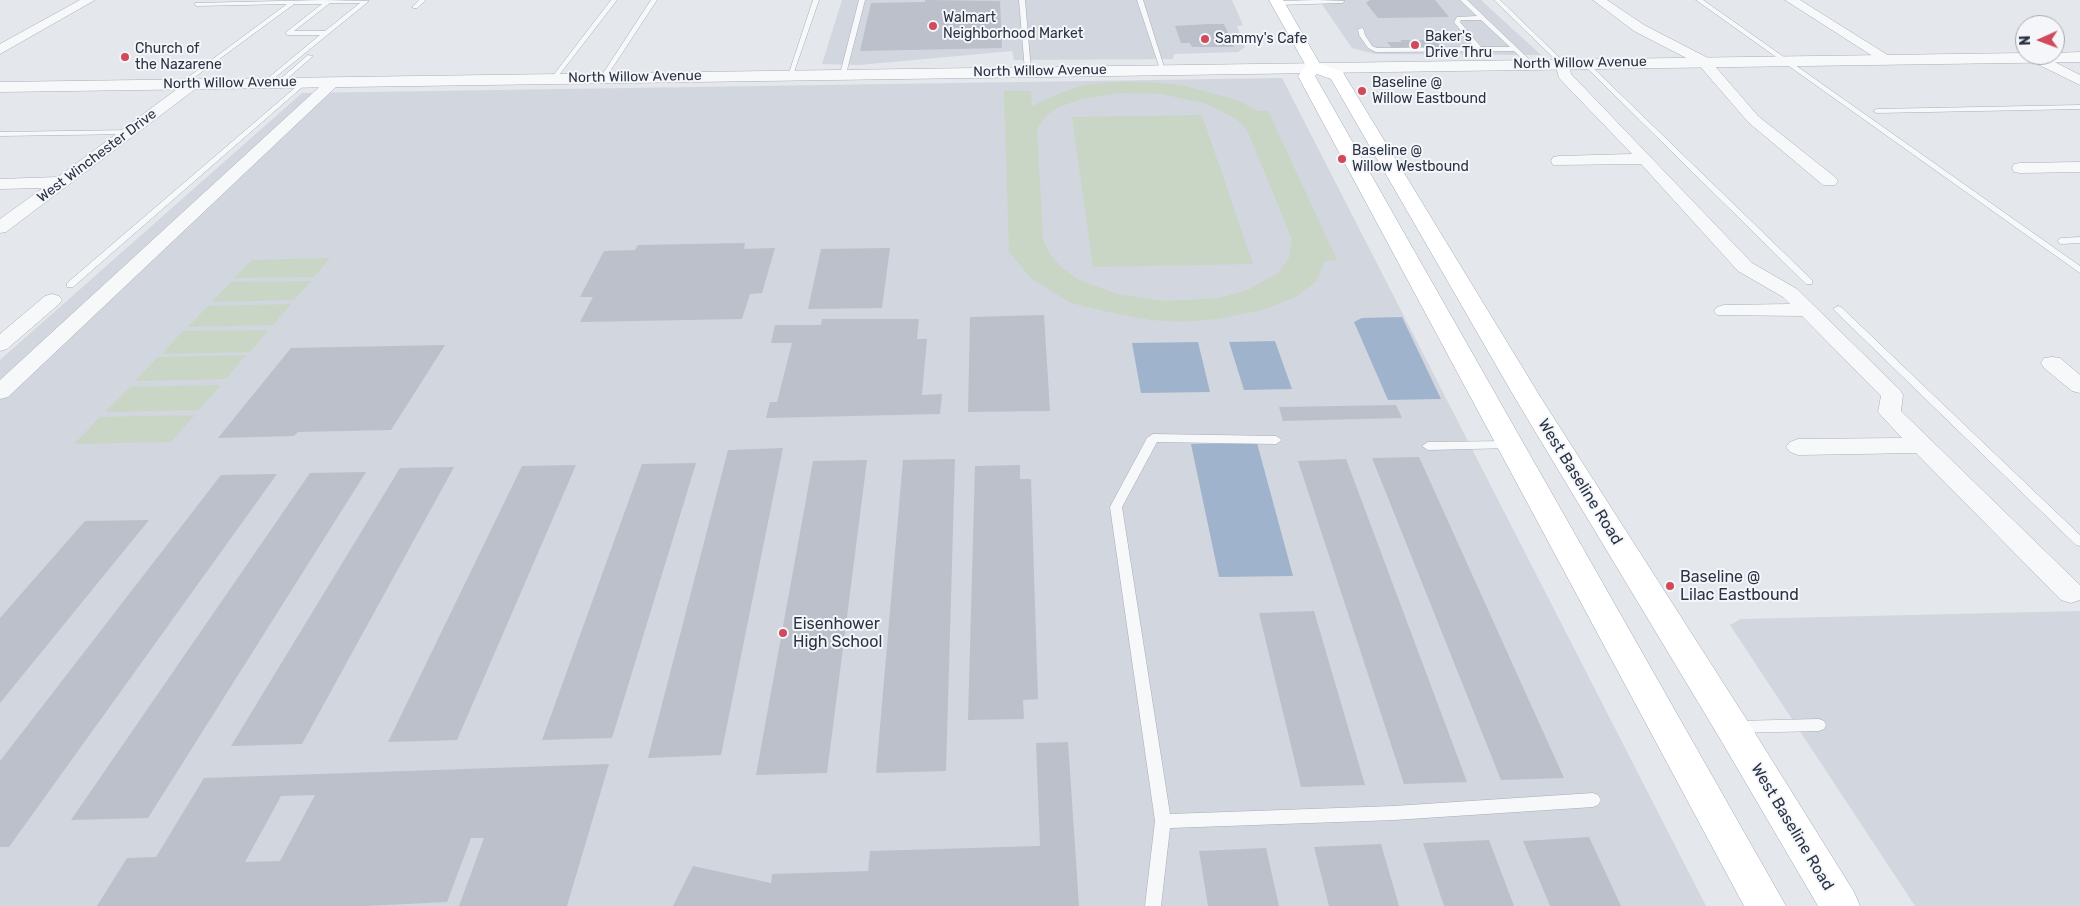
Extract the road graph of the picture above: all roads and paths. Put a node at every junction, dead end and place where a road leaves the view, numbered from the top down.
1 (89, 0) edge
2 (423, 0) edge
3 (614, 0) edge
4 (654, 0) edge
5 (816, 0) edge
6 (862, 0) edge
7 (1022, 0) edge
8 (1140, 0) edge
9 (1463, 0) edge
10 (1498, 0) edge
11 (1599, 0) edge
12 (1699, 0) edge
13 (1791, 0) edge
14 (1277, 1) edge
15 (1342, 1) edge
16 (328, 2) junction
17 (292, 3) junction
18 (372, 3) dead end
19 (197, 4) dead end
20 (416, 7) dead end
21 (1483, 18) junction
22 (1361, 30) dead end
23 (326, 33) junction
24 (1515, 48) junction
25 (1479, 49) junction
26 (0, 50) edge
27 (2065, 57) edge
28 (2080, 57) edge
29 (2015, 58) edge
30 (1887, 59) junction
31 (1784, 60) junction
32 (1703, 61) junction
33 (1562, 63) junction
34 (1585, 63) junction
35 (1531, 64) junction
36 (2049, 65) edge
37 (1314, 67) junction
38 (1164, 69) junction
39 (1028, 71) junction
40 (843, 74) junction
41 (790, 75) junction
42 (554, 78) junction
43 (603, 78) junction
44 (2080, 81) edge
45 (305, 82) junction
46 (333, 82) junction
47 (272, 83) junction
48 (188, 84) junction
49 (0, 87) edge
50 (2080, 107) edge
51 (1877, 111) dead end
52 (130, 132) junction
53 (0, 134) edge
54 (1645, 159) junction
55 (1559, 160) dead end
56 (2080, 167) edge
57 (2020, 168) dead end
58 (1829, 181) dead end
59 (61, 182) junction
60 (0, 184) edge
61 (0, 228) edge
62 (2080, 240) edge
63 (2061, 241) dead end
64 (2080, 270) edge
65 (1809, 282) dead end
66 (70, 285) dead end
67 (52, 300) dead end
68 (1838, 309) dead end
69 (1807, 310) junction
70 (1724, 311) dead end
71 (0, 345) edge
72 (2052, 363) dead end
73 (2080, 386) edge
74 (0, 392) edge
75 (1276, 440) dead end
76 (1509, 445) junction
77 (1922, 445) junction
78 (1428, 446) dead end
79 (1798, 447) dead end
80 (2080, 542) edge
81 (2071, 594) dead end
82 (1819, 725) dead end
83 (1732, 727) junction
84 (1593, 800) dead end
85 (1163, 821) junction
86 (1153, 906) edge
87 (1766, 906) edge
88 (1840, 906) edge

1 - 26 street
2 - 20 lane
3 - 42 lane
4 - 43 lane
5 - 41 lane
6 - 40 lane
7 - 39 lane
8 - 38 lane
9 - 21 lane
10 - 33 lane
11 - 32 street
12 - 31 lane
13 - 30 street
14 - 15 lane
14 - 37 main road
16 - 17 lane
16 - 23 lane
16 - 23 lane
17 - 19 lane
17 - 48 lane
18 - 47 lane
21 - 24 lane
21 - 25 lane
22 - 25 lane
23 - 47 lane
24 - 25 lane
24 - 35 lane
27 - 28 street, North Willow Avenue
29 - 30 street, North Willow Avenue
30 - 31 street, North Willow Avenue
31 - 32 street, North Willow Avenue
31 - 64 lane
32 - 34 street, North Willow Avenue
32 - 58 street
33 - 34 street, North Willow Avenue
33 - 35 street, North Willow Avenue
33 - 54 street
34 - 65 lane
35 - 37 street, North Willow Avenue
36 - 44 street
37 - 38 street, North Willow Avenue
37 - 76 main road
37 - 83 main road, West Baseline Road
38 - 39 street, North Willow Avenue
39 - 40 street, North Willow Avenue
40 - 41 street, North Willow Avenue
41 - 43 street, North Willow Avenue
42 - 43 street, North Willow Avenue
42 - 46 street, North Willow Avenue
45 - 46 street, North Willow Avenue
45 - 47 street, North Willow Avenue
45 - 66 lane
46 - 74 street
47 - 48 street, North Willow Avenue
48 - 49 street, North Willow Avenue
48 - 52 street, West Winchester Drive
50 - 51 lane
52 - 53 lane
52 - 59 street, West Winchester Drive
54 - 55 street
54 - 69 street
56 - 57 street
59 - 60 street
59 - 61 street, West Winchester Drive
62 - 63 lane
67 - 71 street
68 - 80 lane
69 - 70 street
69 - 77 street
72 - 73 street
75 - 85 lane
76 - 78 lane
76 - 87 main road
77 - 79 street
77 - 81 street
82 - 83 lane
83 - 88 main road, West Baseline Road
84 - 85 lane
85 - 86 lane

